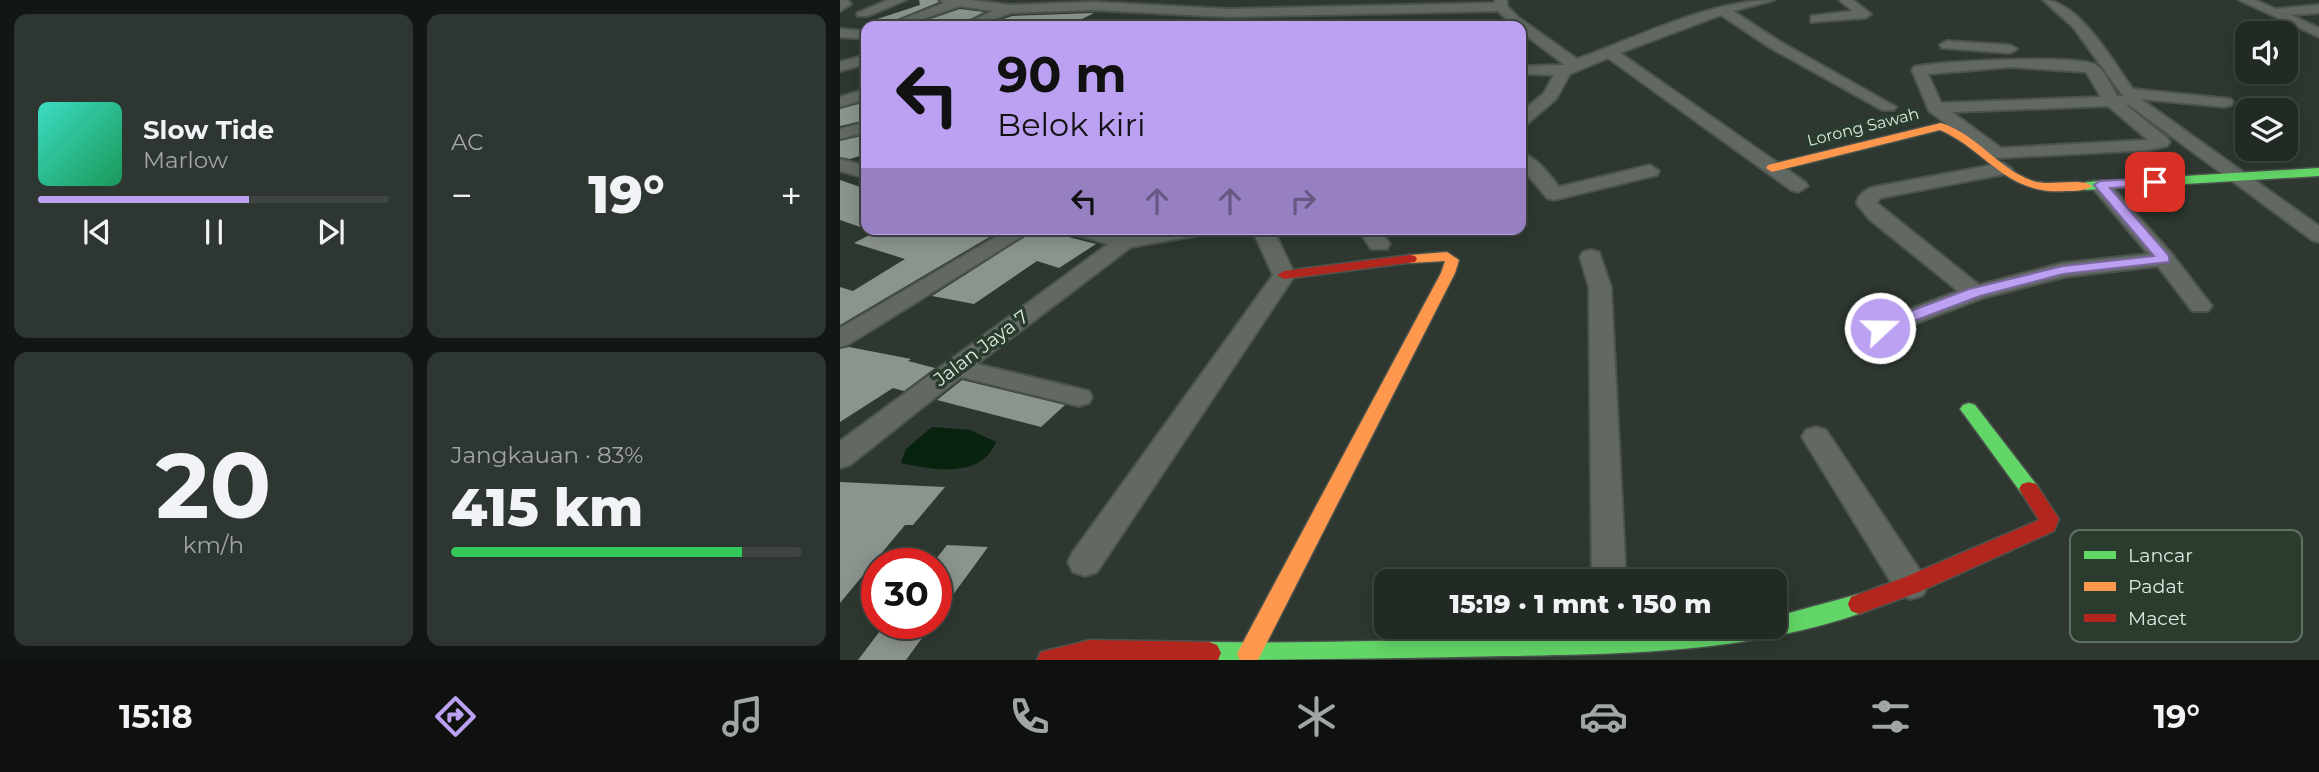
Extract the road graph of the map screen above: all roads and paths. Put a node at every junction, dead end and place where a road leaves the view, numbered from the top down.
1 (900, 0) edge
2 (946, 0) edge
3 (1031, 0) edge
4 (1241, 0) edge
5 (1322, 0) edge
6 (1399, 0) edge
7 (1768, 0) edge
8 (1845, 0) edge
9 (2049, 0) edge
10 (2245, 0) edge
11 (963, 1) edge
12 (1501, 4) edge
13 (1009, 9) junction
14 (2319, 9) edge
15 (1144, 10) junction
16 (1722, 10) junction
17 (1295, 12) junction
18 (863, 13) dead end
19 (1228, 13) junction
20 (2275, 13) junction
21 (1816, 19) dead end
22 (905, 21) edge
23 (978, 21) edge
24 (1126, 21) dead end
25 (1296, 21) edge
26 (1515, 21) edge
27 (840, 33) edge
28 (2319, 33) edge
29 (1526, 34) edge
30 (861, 35) edge
31 (1947, 45) dead end
32 (1608, 51) junction
33 (2102, 54) junction
34 (861, 61) edge
35 (840, 67) edge
36 (1569, 68) junction
37 (1526, 70) edge
38 (861, 96) edge
39 (2132, 97) junction
40 (840, 102) edge
41 (2112, 102) junction
42 (2225, 102) dead end
43 (1888, 107) dead end
44 (1936, 108) junction
45 (1526, 116) edge
46 (861, 128) edge
47 (840, 134) edge
48 (1526, 162) edge
49 (1772, 168) junction
50 (2003, 169) junction
51 (1650, 171) dead end
52 (2319, 172) edge
53 (2237, 177) junction
54 (2100, 185) junction
55 (1798, 186) dead end
56 (1014, 235) edge
57 (1099, 235) edge
58 (1165, 235) edge
59 (1265, 235) edge
60 (2319, 236) edge
61 (1124, 242) junction
62 (1591, 257) dead end
63 (2164, 259) junction
64 (1284, 275) junction
65 (1975, 293) junction
66 (2200, 306) dead end
67 (1880, 328) dead end
68 (840, 339) edge
69 (956, 367) junction
70 (1079, 397) dead end
71 (1969, 410) dead end
72 (1816, 437) dead end
73 (840, 457) edge
74 (1085, 562) dead end
75 (1609, 569) edge
76 (1911, 585) junction
77 (1609, 643) edge
78 (1250, 654) junction
79 (1049, 660) edge

1 - 18 street
2 - 11 street
3 - 13 street
4 - 19 street
5 - 6 street
7 - 16 street
8 - 21 street
9 - 33 street
10 - 20 street
11 - 13 street
11 - 22 street
12 - 17 street
12 - 26 street
13 - 15 street
13 - 23 street
14 - 20 street
15 - 19 street
15 - 24 street
16 - 32 street
16 - 43 street
17 - 19 street
17 - 25 street
20 - 28 street
27 - 30 street
29 - 36 street
31 - 33 street
32 - 36 street
32 - 49 street
33 - 39 street
34 - 35 street
36 - 37 street
36 - 45 street
38 - 40 street
39 - 41 street
39 - 42 street
39 - 53 street
41 - 44 street
41 - 44 street
41 - 44 street
46 - 47 street
48 - 51 street
49 - 50 street, Lorong Sawah
49 - 55 street
50 - 54 street, Lorong Sawah
50 - 65 street
52 - 53 street, Lorong Sawah
53 - 54 street, Lorong Sawah
53 - 60 street
54 - 63 street
56 - 68 street
57 - 61 street
58 - 61 street
59 - 64 street
61 - 69 street, Jalan Jaya 7
62 - 75 street
63 - 65 street
63 - 66 street
64 - 74 street
64 - 78 street
65 - 67 street
69 - 70 street
69 - 73 street, Jalan Jaya 7
71 - 76 street
72 - 76 street
76 - 77 street
77 - 78 street
78 - 79 street

